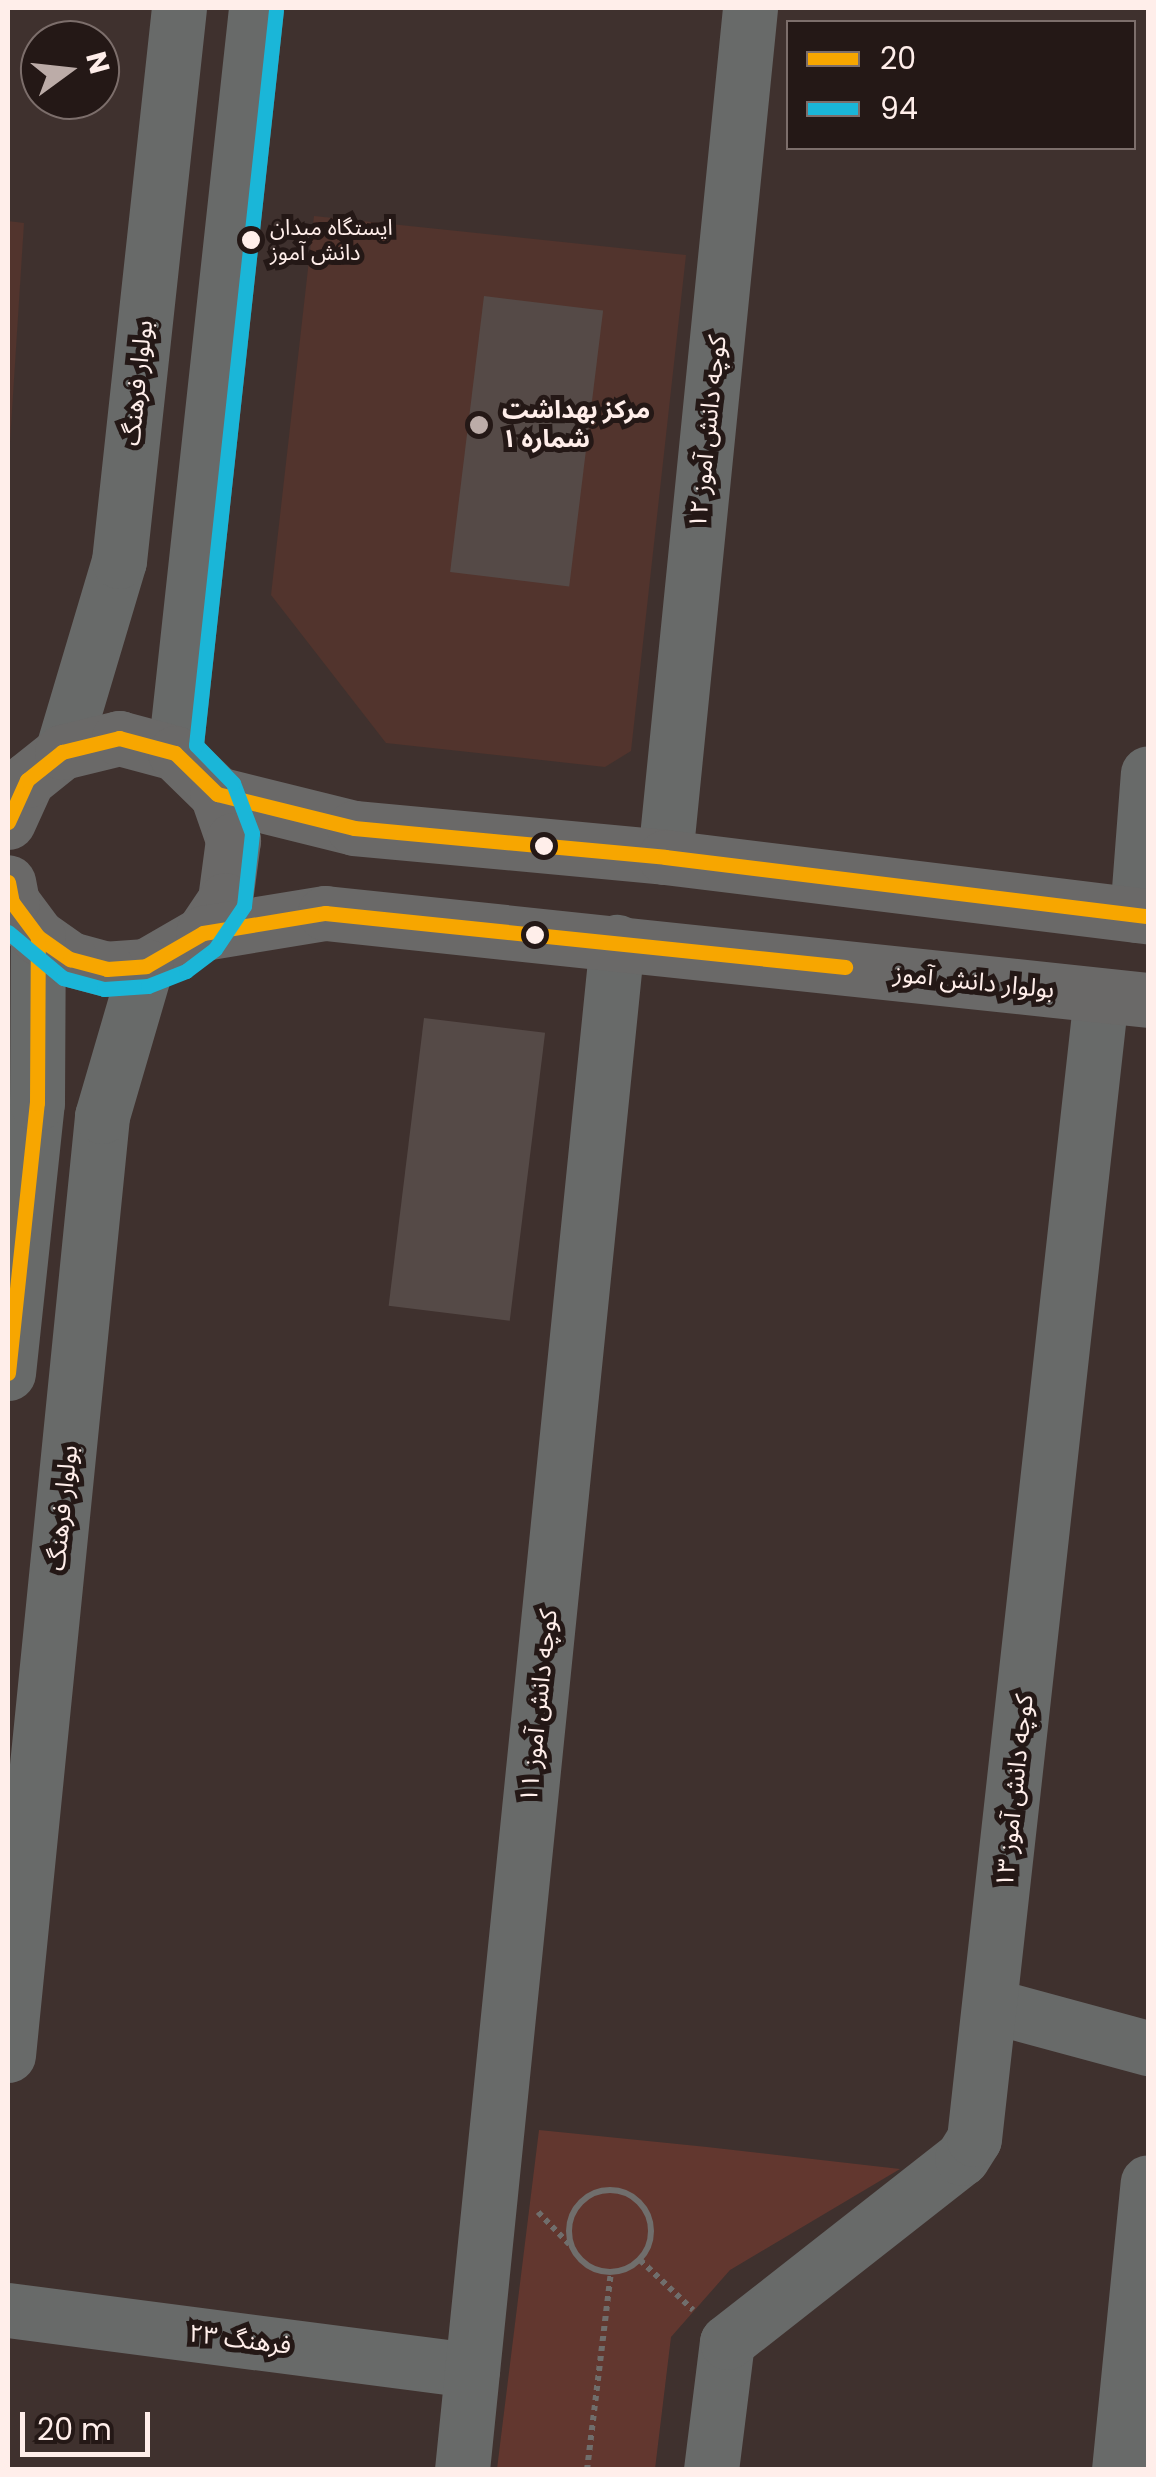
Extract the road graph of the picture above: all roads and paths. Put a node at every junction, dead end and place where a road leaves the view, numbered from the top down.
1 (178, 8) edge
2 (256, 8) edge
3 (750, 8) edge
4 (175, 753) junction
5 (1148, 774) edge
6 (26, 784) edge
7 (217, 794) junction
8 (666, 857) junction
9 (16, 906) edge
10 (1143, 916) edge
11 (203, 933) junction
12 (617, 942) junction
13 (146, 966) junction
14 (1125, 998) edge
15 (8, 1373) edge
16 (12, 1970) edge
17 (992, 2006) junction
18 (1148, 2048) edge
19 (8, 2055) edge
20 (1148, 2182) edge
21 (640, 2260) junction
22 (611, 2272) junction
23 (8, 2310) edge
24 (727, 2342) junction
25 (472, 2370) junction
26 (462, 2470) edge
27 (587, 2470) edge
28 (712, 2470) edge
29 (1119, 2470) edge

1 - 6 street, بولوار فرهنگ
2 - 4 street
3 - 8 street, کوچه دانش آموز ۱۲
4 - 6 main road
4 - 7 main road
5 - 10 street
7 - 8 main road
7 - 11 main road
8 - 10 main road
9 - 13 main road
9 - 15 street
11 - 12 main road, بولوار دانش آموز
11 - 13 main road
12 - 14 main road, بولوار دانش آموز
12 - 25 street, کوچه دانش آموز ۱۱
13 - 16 street, بولوار فرهنگ
14 - 17 street, کوچه دانش آموز ۱۳
16 - 19 street, بولوار فرهنگ
17 - 18 street
17 - 24 street, کوچه دانش آموز ۱۳
20 - 29 street
21 - 22 path
21 - 22 path
21 - 24 path
22 - 27 path
23 - 25 street, فرهنگ ۲۳
24 - 28 street
25 - 26 street, کوچه دانش آموز ۱۱

